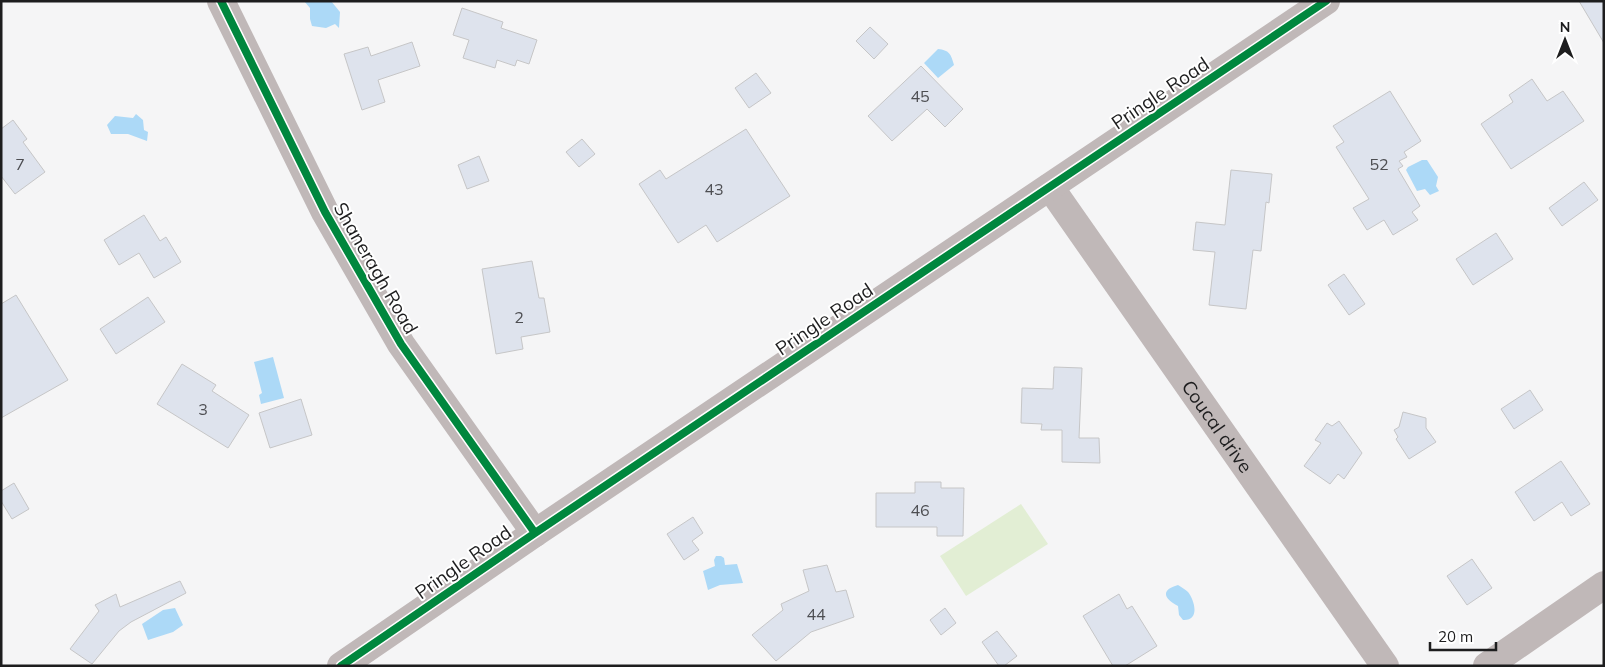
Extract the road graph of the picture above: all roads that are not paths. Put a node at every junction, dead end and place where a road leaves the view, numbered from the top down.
1 (221, 1) edge
2 (1326, 1) edge
3 (1050, 187) junction
4 (535, 533) junction
5 (1604, 585) edge
6 (341, 666) edge
7 (1385, 666) edge
8 (1487, 666) edge

1 - 4 street, Shaneragh Road
2 - 3 street, Pringle Road
3 - 4 street, Pringle Road
3 - 7 street, Coucal drive
4 - 6 street, Pringle Road
5 - 8 street

